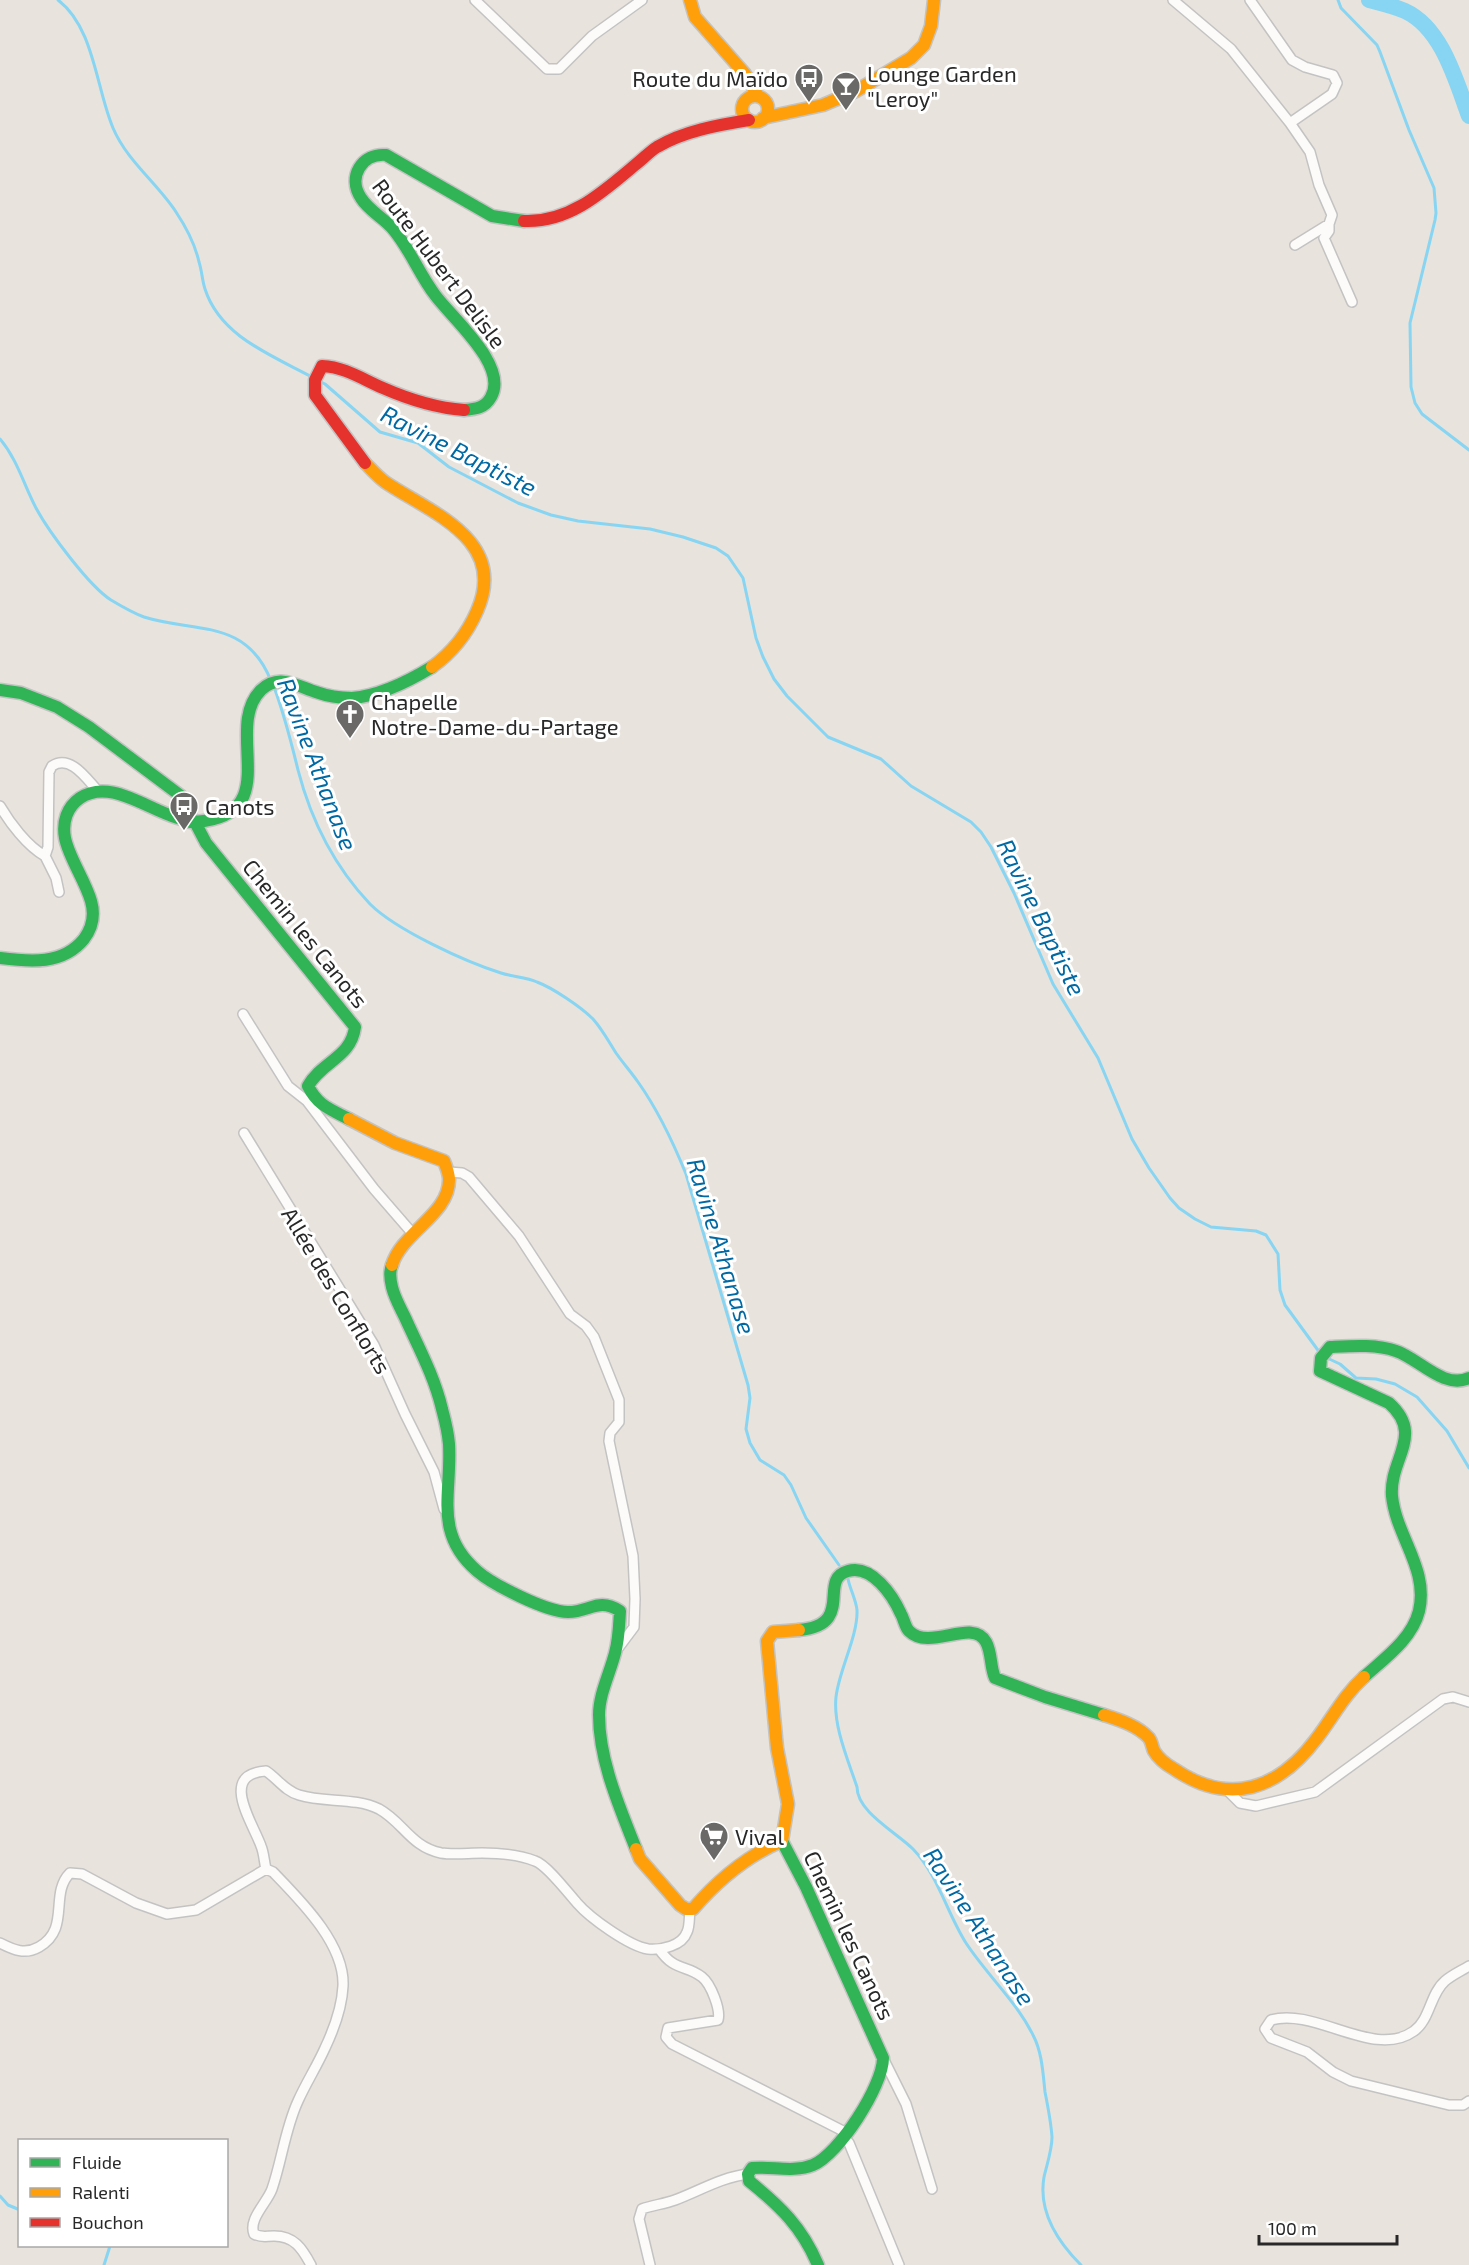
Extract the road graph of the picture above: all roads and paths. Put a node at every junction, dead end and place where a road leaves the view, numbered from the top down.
1 (475, 0) edge
2 (642, 0) edge
3 (690, 0) edge
4 (934, 0) edge
5 (1173, 0) edge
6 (1250, 0) edge
7 (749, 81) junction
8 (758, 96) junction
9 (743, 105) junction
10 (765, 112) junction
11 (749, 120) junction
12 (727, 123) junction
13 (1290, 123) junction
14 (1329, 224) junction
15 (1295, 245) dead end
16 (1352, 303) dead end
17 (0, 690) edge
18 (97, 790) junction
19 (0, 806) edge
20 (193, 822) junction
21 (45, 856) junction
22 (59, 892) dead end
23 (0, 958) edge
24 (243, 1014) dead end
25 (244, 1133) dead end
26 (449, 1172) junction
27 (413, 1234) junction
28 (1469, 1378) edge
29 (446, 1517) junction
30 (616, 1651) junction
31 (1469, 1702) edge
32 (1227, 1790) junction
33 (782, 1841) junction
34 (266, 1869) junction
35 (690, 1910) junction
36 (0, 1943) edge
37 (659, 1949) junction
38 (1469, 1966) edge
39 (883, 2058) junction
40 (1469, 2101) edge
41 (846, 2135) junction
42 (748, 2174) junction
43 (932, 2189) dead end
44 (311, 2265) edge
45 (650, 2265) edge
46 (818, 2265) edge
47 (898, 2265) edge

1 - 2 street
3 - 7 street
4 - 10 street
5 - 13 street
6 - 13 street
7 - 8 street
7 - 9 street
8 - 9 street
8 - 10 street
9 - 11 street
9 - 12 street, Route Hubert Delisle
10 - 11 street
11 - 12 street, Route Hubert Delisle
12 - 20 street, Route Hubert Delisle
13 - 14 street
14 - 15 street
14 - 16 street
17 - 20 street
18 - 20 street
18 - 21 street
18 - 23 street
19 - 21 street
20 - 26 street, Chemin les Canots
21 - 22 street
24 - 27 street
25 - 29 street, Allée des Conflorts
26 - 27 street
26 - 30 street
27 - 29 street
28 - 32 street
29 - 30 street
30 - 35 street
31 - 32 street
32 - 33 street
33 - 35 street, Chemin les Canots
33 - 39 street, Chemin les Canots
34 - 36 street
34 - 37 street
34 - 44 street
35 - 37 street
37 - 41 street
38 - 40 street
39 - 41 street
39 - 43 street
41 - 42 street
41 - 47 street
42 - 45 street
42 - 46 street

